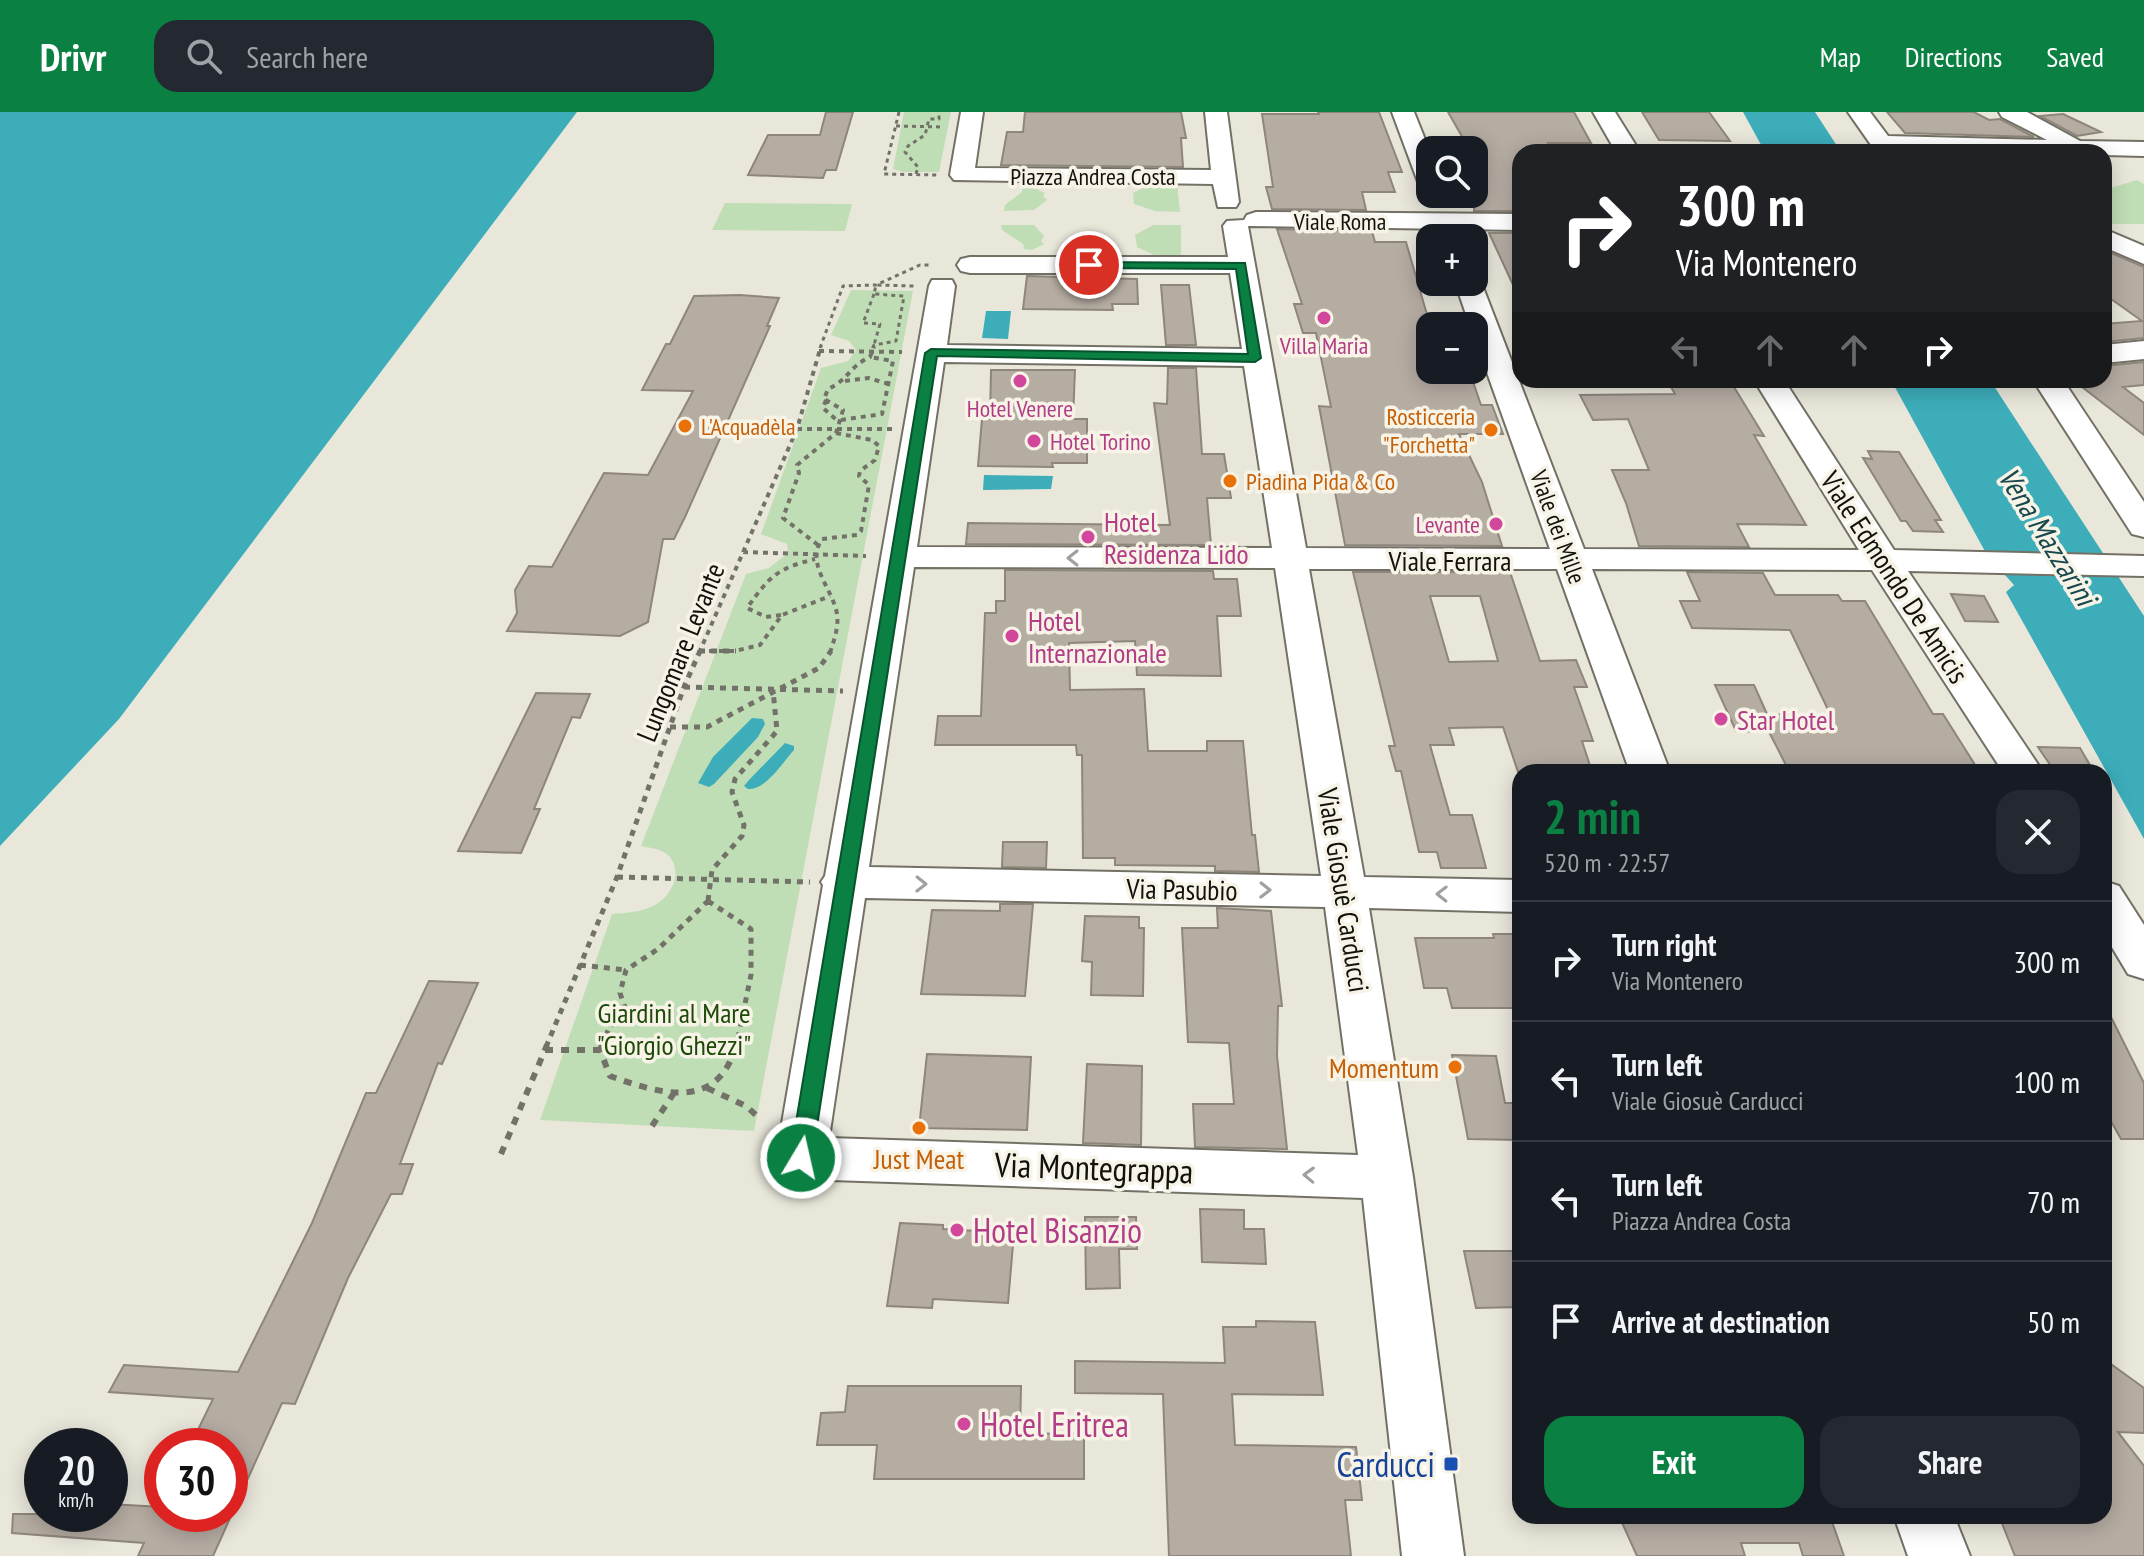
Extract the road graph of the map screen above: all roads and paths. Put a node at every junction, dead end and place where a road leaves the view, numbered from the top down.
1 (899, 112) edge
2 (939, 112) edge
3 (1216, 112) edge
4 (1403, 112) edge
5 (1604, 112) edge
6 (1859, 112) edge
7 (2010, 112) edge
8 (971, 120) edge
9 (896, 126) junction
10 (927, 127) junction
11 (1623, 144) edge
12 (1882, 144) edge
13 (2073, 144) edge
14 (1416, 146) edge
15 (2144, 149) edge
16 (2112, 150) edge
17 (2112, 162) edge
18 (2137, 171) edge
19 (916, 174) junction
20 (962, 175) junction
21 (1223, 177) junction
22 (1512, 223) edge
23 (1488, 226) edge
24 (2112, 228) edge
25 (2144, 228) edge
26 (1416, 230) edge
27 (1240, 231) junction
28 (2112, 241) edge
29 (2144, 256) edge
30 (938, 269) junction
31 (876, 285) junction
32 (874, 294) junction
33 (1473, 296) edge
34 (874, 345) junction
35 (2144, 350) edge
36 (819, 351) junction
37 (931, 353) junction
38 (2112, 353) edge
39 (871, 354) junction
40 (1255, 358) junction
41 (845, 381) junction
42 (889, 384) junction
43 (1774, 388) edge
44 (2054, 388) edge
45 (826, 400) junction
46 (841, 422) junction
47 (920, 428) junction
48 (797, 429) junction
49 (837, 431) junction
50 (2128, 480) edge
51 (2144, 527) edge
52 (818, 545) junction
53 (743, 552) junction
54 (816, 557) junction
55 (899, 557) junction
56 (1291, 559) junction
57 (1570, 560) junction
58 (1883, 560) junction
59 (2144, 566) edge
60 (830, 596) junction
61 (782, 615) junction
62 (699, 651) junction
63 (684, 687) junction
64 (773, 690) junction
65 (878, 691) junction
66 (670, 727) junction
67 (1647, 764) edge
68 (2018, 764) edge
69 (617, 877) junction
70 (711, 880) junction
71 (843, 882) junction
72 (1345, 892) junction
73 (1512, 896) edge
74 (708, 901) junction
75 (2112, 910) edge
76 (2144, 962) edge
77 (580, 965) junction
78 (626, 970) junction
79 (545, 1050) junction
80 (600, 1050) junction
81 (706, 1087) junction
82 (675, 1092) junction
83 (757, 1116) dead end
84 (652, 1126) dead end
85 (501, 1154) dead end
86 (1387, 1177) junction
87 (1927, 1524) edge
88 (1433, 1556) edge
89 (1939, 1556) edge

1 - 9 path
2 - 10 path
3 - 21 street, Viale Giosuè Carducci
4 - 14 street
5 - 11 street
6 - 12 street
7 - 13 street
8 - 10 path
8 - 20 street
9 - 10 path
9 - 19 path
10 - 19 path
15 - 16 street
17 - 18 street
19 - 20 path
20 - 21 street, Piazza Andrea Costa
21 - 27 street, Viale Giosuè Carducci
22 - 23 street, Viale Roma
24 - 25 street
26 - 27 street, Viale Roma
27 - 30 street
27 - 40 street, Viale Giosuè Carducci
28 - 29 street
30 - 31 path, Lungomare Levante
30 - 31 path
30 - 37 street
31 - 32 path
31 - 36 path, Lungomare Levante
32 - 34 path
32 - 34 path
33 - 57 street, Viale dei Mille
34 - 39 path
35 - 38 street
36 - 39 path
36 - 48 path, Lungomare Levante
37 - 39 path
37 - 40 street
37 - 47 street
39 - 41 path
39 - 42 path
40 - 56 street, Viale Giosuè Carducci
41 - 42 path
41 - 45 path
42 - 46 path
43 - 58 street, Viale Edmondo De Amicis
44 - 50 street
45 - 46 path
45 - 46 path
46 - 49 path
47 - 49 path
47 - 55 street
48 - 49 path
48 - 53 path, Lungomare Levante
49 - 52 path
49 - 52 path
50 - 51 street
52 - 54 path
53 - 54 path
53 - 62 path, Lungomare Levante
54 - 55 path
54 - 60 path
54 - 61 path
56 -> 55 street, Viale Ferrara
55 - 65 street
56 - 57 street, Viale Ferrara
56 - 72 street, Viale Giosuè Carducci
57 - 58 street, Viale Ferrara
57 - 67 street, Viale dei Mille
58 - 59 street, Viale Ferrara
58 - 68 street, Viale Edmondo De Amicis
60 - 61 path
60 - 64 path
61 - 62 path
62 - 63 path, Lungomare Levante
63 - 64 path
63 - 66 path, Lungomare Levante
64 - 65 path
64 - 66 path
64 - 70 path
65 - 71 street
66 - 69 path, Lungomare Levante
69 - 70 path
69 - 77 path, Lungomare Levante
70 - 71 path
70 - 74 path
71 -> 72 street, Via Pasubio
86 -> 71 street, Via Montegrappa
73 -> 72 street, Via Pasubio
72 - 86 street, Viale Giosuè Carducci
74 - 78 path
74 - 81 path
75 - 76 street
77 - 78 path
77 - 79 path, Lungomare Levante
78 - 80 path
79 - 80 path
79 - 85 path, Lungomare Levante
80 - 82 path
81 - 82 path
81 - 83 path
82 - 84 path
86 - 88 street, Viale Giosuè Carducci
87 - 89 street

